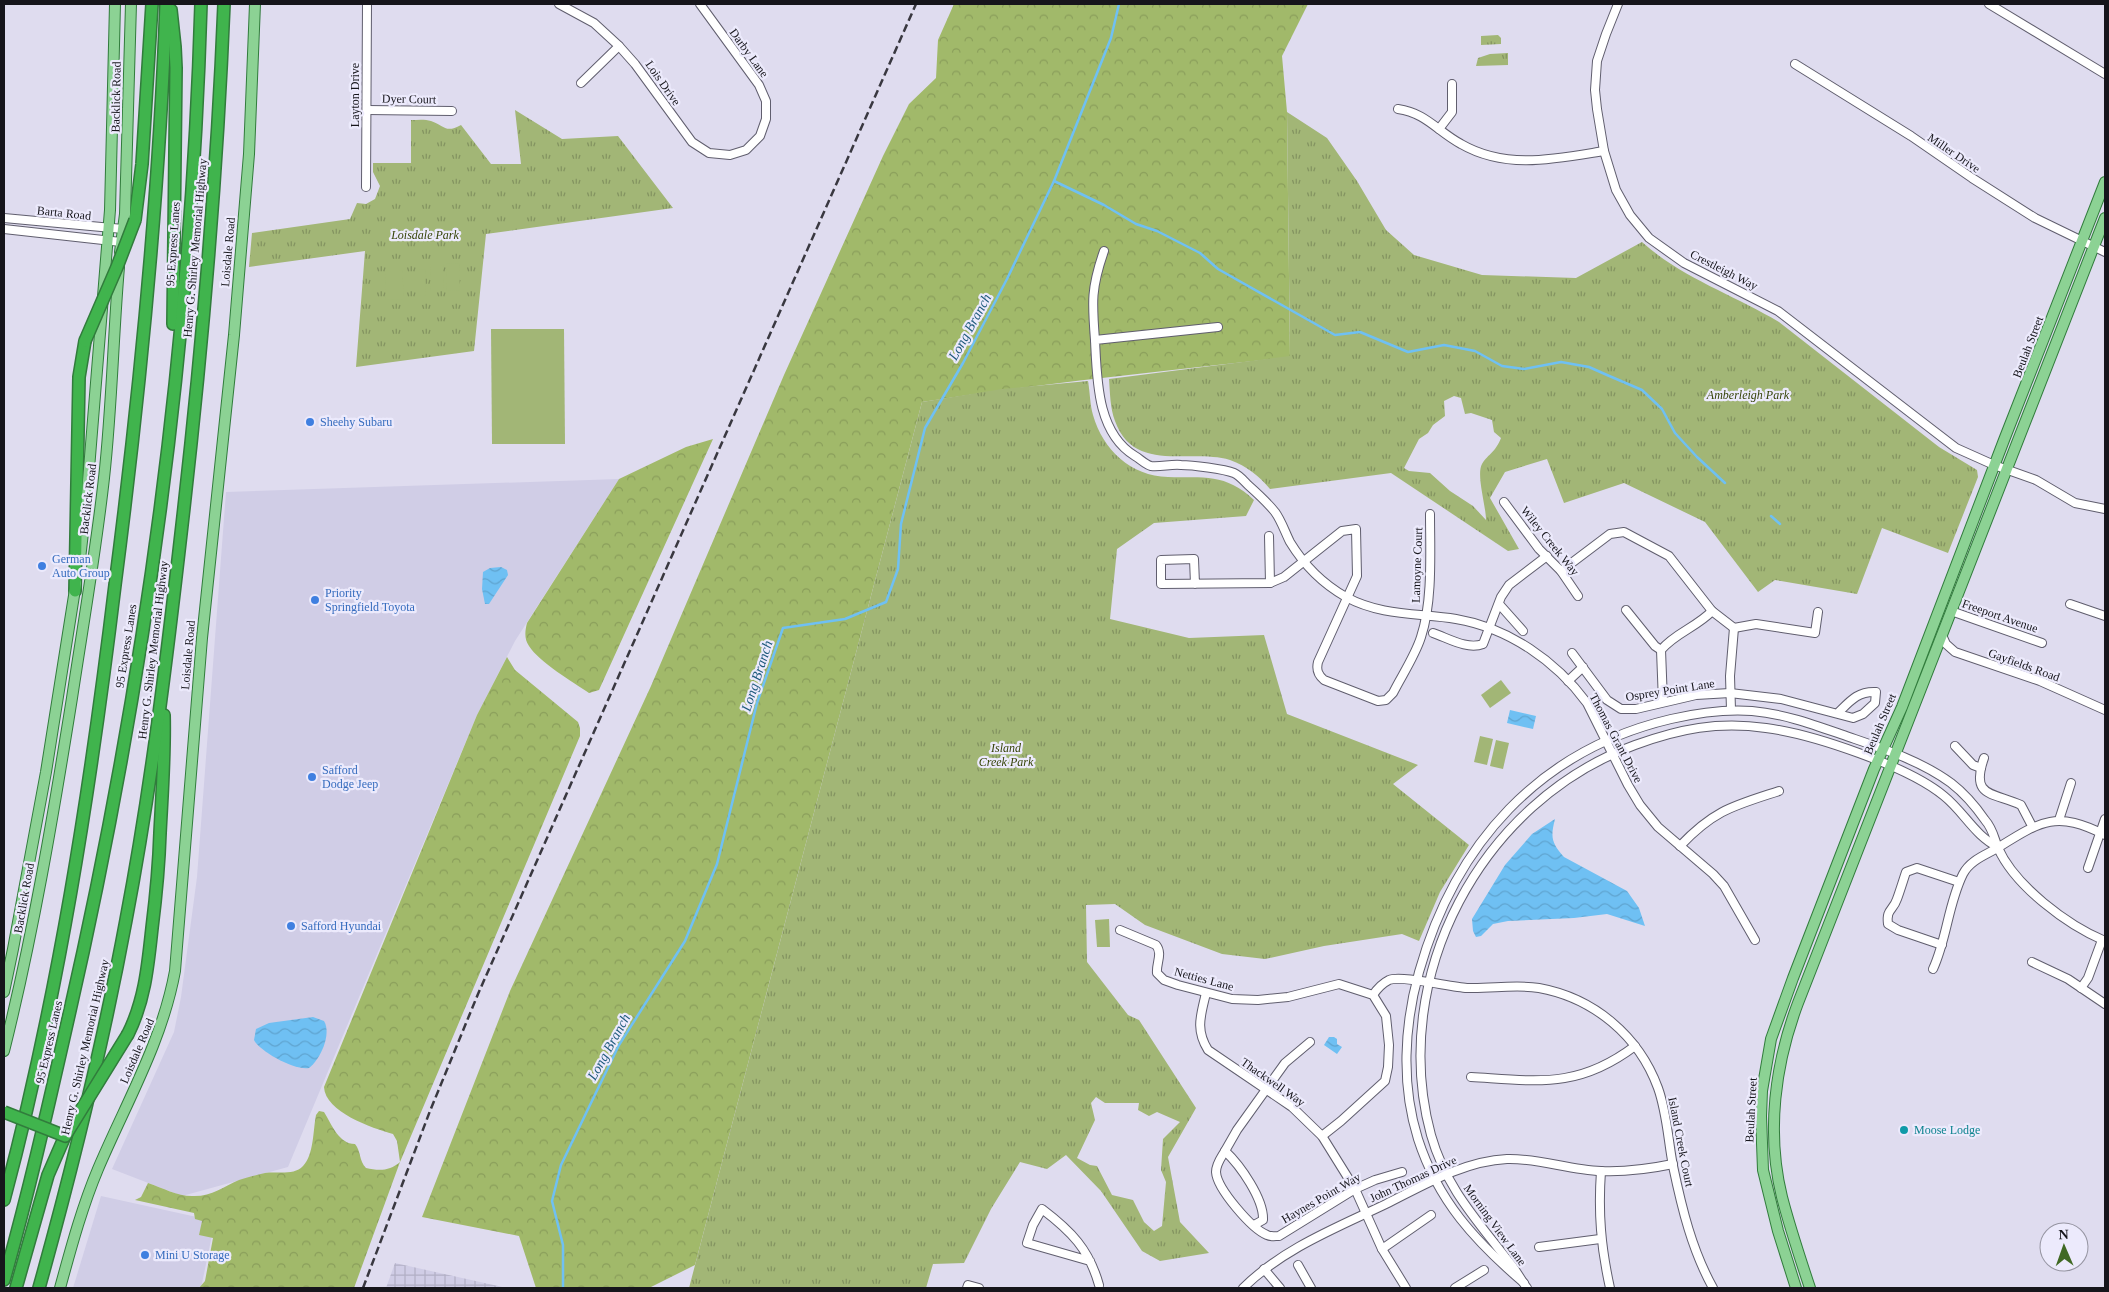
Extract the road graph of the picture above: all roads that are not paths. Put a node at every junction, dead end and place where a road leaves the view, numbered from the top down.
1 (115, 4) edge
2 (130, 4) edge
3 (152, 4) edge
4 (166, 4) edge
5 (170, 4) edge
6 (201, 4) edge
7 (224, 4) edge
8 (255, 4) edge
9 (367, 4) edge
10 (559, 4) edge
11 (700, 4) edge
12 (1618, 4) edge
13 (1990, 4) edge
14 (620, 46) junction
15 (1795, 64) dead end
16 (2105, 74) edge
17 (581, 83) dead end
18 (1452, 84) dead end
19 (1398, 109) dead end
20 (367, 110) junction
21 (452, 111) dead end
22 (1439, 129) junction
23 (752, 146) joint
24 (1604, 151) junction
25 (2105, 182) edge
26 (366, 187) dead end
27 (4, 218) edge
28 (2105, 218) edge
29 (108, 228) junction
30 (4, 229) edge
31 (123, 229) junction
32 (106, 240) junction
33 (2083, 241) junction
34 (121, 242) junction
35 (2095, 247) junction
36 (1104, 251) dead end
37 (2105, 252) edge
38 (1218, 327) dead end
39 (1095, 340) junction
40 (168, 444) junction
41 (1994, 465) junction
42 (2007, 470) junction
43 (1504, 502) dead end
44 (2105, 509) edge
45 (1430, 514) dead end
46 (1269, 536) dead end
47 (1547, 556) junction
48 (1304, 562) junction
49 (1561, 571) junction
50 (1270, 583) junction
51 (1196, 584) junction
52 (75, 591) junction
53 (1578, 596) dead end
54 (1347, 598) junction
55 (1499, 604) junction
56 (2070, 604) dead end
57 (1626, 610) dead end
58 (1712, 611) junction
59 (1951, 611) junction
60 (1818, 612) dead end
61 (1426, 616) junction
62 (2105, 616) edge
63 (1489, 628) junction
64 (1734, 628) junction
65 (1523, 631) dead end
66 (1433, 633) dead end
67 (1942, 636) junction
68 (2042, 642) dead end
69 (1661, 650) junction
70 (1572, 653) dead end
71 (1583, 667) junction
72 (163, 681) junction
73 (1568, 681) junction
74 (1730, 693) junction
75 (1663, 702) junction
76 (1731, 710) junction
77 (2105, 710) edge
78 (1838, 713) junction
79 (1606, 740) junction
80 (1955, 746) dead end
81 (1884, 750) junction
82 (1613, 753) junction
83 (1896, 754) junction
84 (1984, 758) dead end
85 (1878, 762) junction
86 (1891, 767) junction
87 (1981, 768) junction
88 (2071, 783) dead end
89 (1779, 791) dead end
90 (2105, 819) edge
91 (2059, 820) junction
92 (2032, 826) junction
93 (2103, 834) edge
94 (1680, 846) junction
95 (1998, 848) junction
96 (2088, 868) dead end
97 (1959, 882) junction
98 (1120, 930) dead end
99 (1755, 940) dead end
100 (2104, 940) edge
101 (1942, 945) junction
102 (2032, 962) dead end
103 (1933, 969) dead end
104 (1417, 981) junction
105 (1429, 983) junction
106 (2081, 988) junction
107 (4, 992) edge
108 (1206, 993) junction
109 (1373, 995) junction
110 (2105, 1004) edge
111 (1310, 1042) dead end
112 (1635, 1046) junction
113 (4, 1051) edge
114 (1471, 1077) dead end
115 (1265, 1089) junction
116 (4, 1112) edge
117 (65, 1136) junction
118 (1322, 1136) junction
119 (1225, 1151) junction
120 (1673, 1164) junction
121 (1601, 1171) junction
122 (1402, 1172) dead end
123 (1447, 1174) junction
124 (1434, 1180) junction
125 (1355, 1189) junction
126 (4, 1200) edge
127 (1366, 1213) junction
128 (1431, 1215) dead end
129 (1254, 1225) junction
130 (1600, 1239) junction
131 (1539, 1247) dead end
132 (1382, 1248) junction
133 (1090, 1261) junction
134 (1298, 1265) dead end
135 (1264, 1269) junction
136 (1484, 1270) dead end
137 (4, 1280) edge
138 (1525, 1286) edge
139 (1101, 1287) edge
140 (16, 1288) edge
141 (39, 1288) edge
142 (60, 1288) edge
143 (967, 1288) edge
144 (979, 1288) edge
145 (1243, 1288) edge
146 (1280, 1288) edge
147 (1311, 1288) edge
148 (1406, 1288) edge
149 (1455, 1288) edge
150 (1610, 1288) edge
151 (1713, 1288) edge
152 (1796, 1288) edge
153 (1810, 1288) edge

1 - 29 main road, Backlick Road
2 - 31 main road, Backlick Road
3 - 52 highway, bridge
4 - 126 highway
5 - 40 highway
6 - 40 highway, 95 Express Lanes
7 - 72 highway, Henry G. Shirley Memorial Highway
8 - 142 main road, Loisdale Road
9 - 20 street, Layton Drive
10 - 14 street, Lois Drive
11 - 23 street, Darby Lane
12 - 24 street, Crestleigh Way
13 - 16 street
14 - 17 street
14 - 23 street, Lois Drive
15 - 33 street, Miller Drive
18 - 22 street
19 - 22 street
20 - 21 street, Dyer Court
20 - 26 street, Layton Drive
22 - 24 street
24 - 41 street, Crestleigh Way
25 - 33 main road, Beulah Street
27 - 29 street, Barta Road
28 - 35 main road, Beulah Street
29 - 31 street, Barta Road
29 - 32 main road, Backlick Road
30 - 32 street, Barta Road
31 - 34 main road, Backlick Road
32 - 34 street, Barta Road
32 - 52 main road, Backlick Road
33 - 35 street, Miller Drive
33 - 41 main road, Beulah Street
34 - 113 main road, Backlick Road
35 - 37 street, Miller Drive
35 - 42 main road, Beulah Street
36 - 39 street, Thomas Grant Drive
38 - 39 street
39 - 48 street, Thomas Grant Drive
40 - 137 highway, 95 Express Lanes
41 - 42 street, Crestleigh Way
41 - 81 main road, Beulah Street
42 - 44 street, Crestleigh Way
42 - 59 main road, Beulah Street
43 - 47 street, Wiley Creek Way
45 - 61 street, Lamoyne Court
46 - 50 street
47 - 49 street, Wiley Creek Way
47 - 55 street
48 - 50 street
48 - 54 street, Thomas Grant Drive
48 - 54 street
49 - 53 street, Wiley Creek Way
49 - 58 street
50 - 51 street
51 - 51 street
52 - 107 main road, Backlick Road
54 - 61 street, Thomas Grant Drive
54 - 61 street, Lamoyne Court
55 - 63 street
55 - 65 street
56 - 62 street
57 - 69 street
58 - 64 street
58 - 69 street
59 - 67 main road, Beulah Street
59 - 68 street, Freeport Avenue
60 - 64 street
61 - 63 street, Thomas Grant Drive
63 - 66 street
63 - 73 street, Thomas Grant Drive
64 - 74 street
67 - 77 street, Gayfields Road
67 - 83 main road, Beulah Street
69 - 75 street
70 - 71 street, Osprey Point Lane
71 - 73 street
71 - 75 street, Osprey Point Lane
72 - 117 highway, bridge
72 - 141 highway, Henry G. Shirley Memorial Highway
73 - 79 street, Thomas Grant Drive
74 - 75 street, Osprey Point Lane
74 - 76 street
74 - 78 street, Osprey Point Lane
76 - 79 street, Morning View Lane
76 - 81 street, Morning View Lane
78 - 78 street, Osprey Point Lane
79 - 82 street, Thomas Grant Drive
79 - 104 street, Morning View Lane
80 - 87 street
81 - 83 street, Morning View Lane
81 - 85 main road, Beulah Street
82 - 85 street, Morning View Lane
82 - 94 street, Thomas Grant Drive
82 - 105 street, Morning View Lane
83 - 86 main road, Beulah Street
83 - 95 street, Morning View Lane
84 - 87 street
85 - 86 street, Morning View Lane
85 - 152 main road, Beulah Street
86 - 95 street, Morning View Lane
86 - 153 main road, Beulah Street
87 - 92 street
88 - 91 street
89 - 94 street
90 - 93 street
91 - 92 street
91 - 93 street
92 - 95 street
93 - 96 street
94 - 99 street, Thomas Grant Drive
95 - 97 street
95 - 100 street
97 - 101 street
97 - 101 street
98 - 108 street, Netties Lane
100 - 106 street
101 - 103 street
102 - 106 street
104 - 105 street, Island Creek Court
104 - 109 street
104 - 124 street, Morning View Lane
105 - 112 street, Island Creek Court
105 - 123 street, Morning View Lane
106 - 110 street
108 - 109 street, Netties Lane
108 - 115 street, Thackwell Way
109 - 118 street
111 - 115 street, Haynes Point Way
112 - 114 street
112 - 120 street, Island Creek Court
115 - 118 street, Thackwell Way
115 - 119 street, Haynes Point Way
116 - 117 highway, bridge
117 - 140 highway
118 - 125 street, Thackwell Way
119 - 129 street, Haynes Point Way
119 - 129 street, Haynes Point Way
120 - 121 street, John Thomas Drive
120 - 151 street, Island Creek Court
121 - 123 street, John Thomas Drive
121 - 130 street
122 - 125 street, Haynes Point Way
123 - 124 street, John Thomas Drive
123 - 138 street, Morning View Lane
124 - 127 street, John Thomas Drive
124 - 138 street, Morning View Lane
125 - 127 street, Thackwell Way
125 - 129 street, Haynes Point Way
127 - 132 street, Thackwell Way
127 - 135 street, John Thomas Drive
128 - 132 street
130 - 131 street
130 - 150 street
132 - 148 street, Thackwell Way
133 - 133 street
133 - 139 street
134 - 147 street
135 - 145 street, John Thomas Drive
135 - 146 street
136 - 149 street
143 - 144 street

